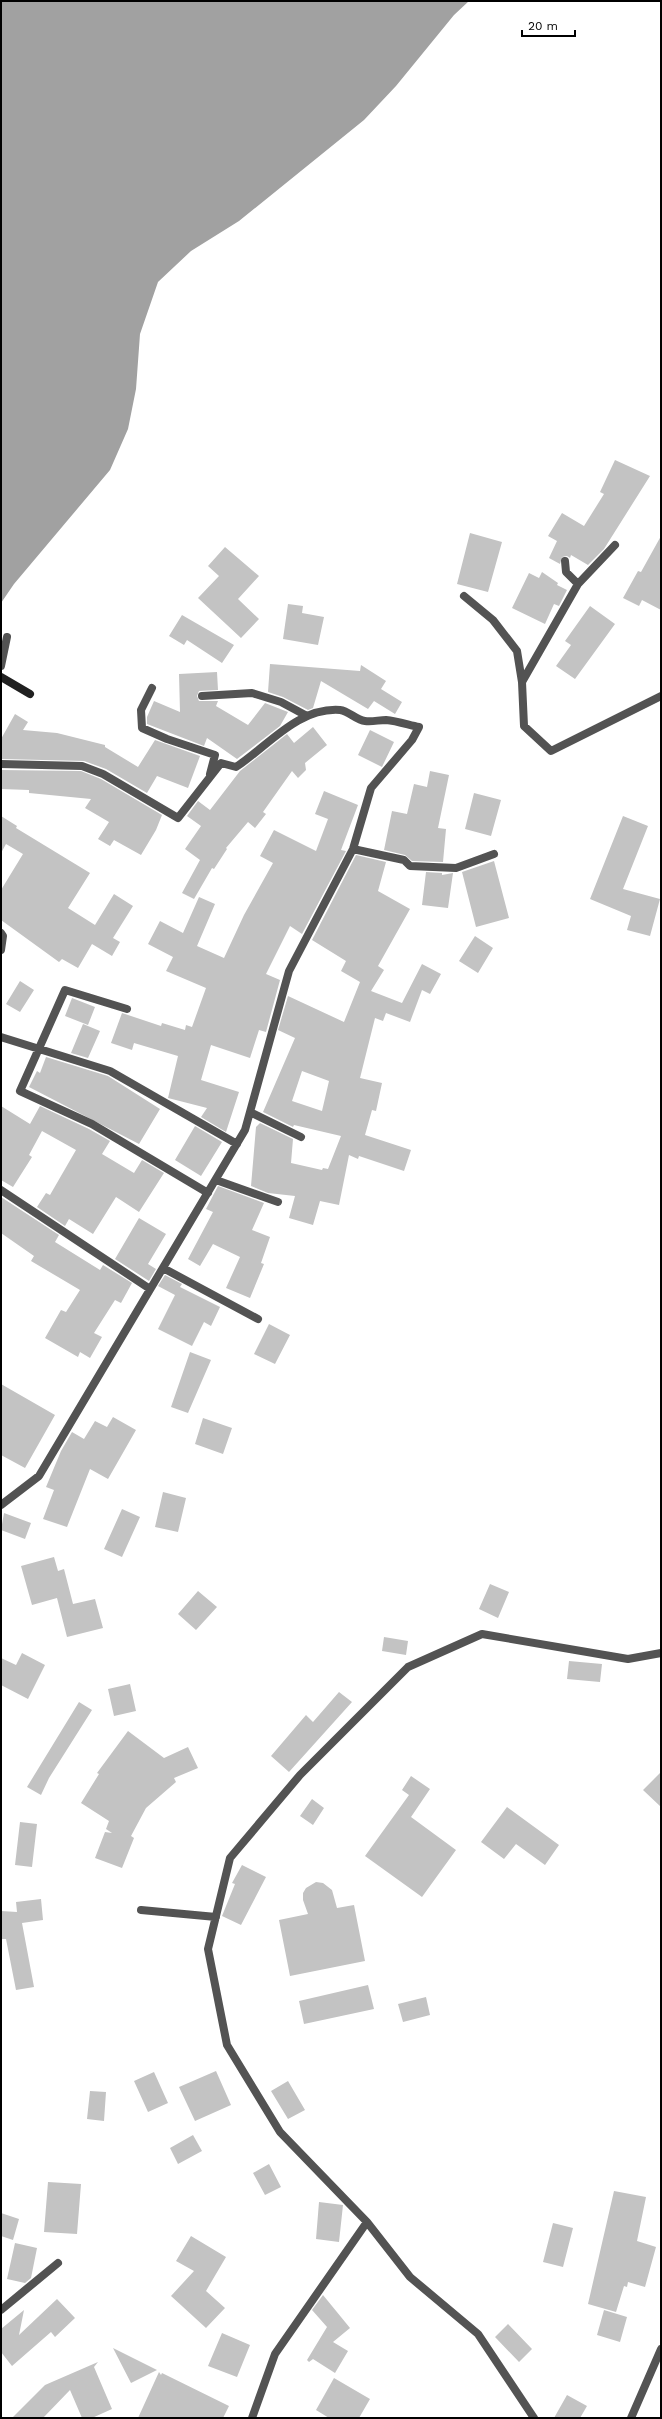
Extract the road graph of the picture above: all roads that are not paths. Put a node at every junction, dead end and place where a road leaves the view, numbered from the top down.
1 (615, 545) dead end
2 (565, 561) dead end
3 (578, 584) junction
4 (464, 596) dead end
5 (7, 637) dead end
6 (1, 666) edge
7 (1, 677) edge
8 (522, 682) junction
9 (152, 688) dead end
10 (30, 694) dead end
11 (202, 696) dead end
12 (661, 696) edge
13 (307, 716) junction
14 (1, 764) edge
15 (210, 776) junction
16 (353, 850) junction
17 (494, 854) dead end
18 (1, 932) edge
19 (1, 950) edge
20 (127, 1009) dead end
21 (1, 1037) edge
22 (39, 1050) junction
23 (250, 1112) junction
24 (301, 1137) dead end
25 (237, 1144) junction
26 (216, 1180) junction
27 (1, 1190) edge
28 (208, 1193) junction
29 (278, 1202) dead end
30 (163, 1268) junction
31 (150, 1289) junction
32 (258, 1319) dead end
33 (1, 1505) edge
34 (661, 1653) edge
35 (142, 1910) dead end
36 (216, 1917) junction
37 (367, 2222) junction
38 (58, 2263) dead end
39 (1, 2310) edge
40 (661, 2349) edge
41 (252, 2418) edge
42 (534, 2418) edge
43 (631, 2418) edge

1 - 3 street
2 - 3 street
3 - 8 street
4 - 8 street
5 - 6 street
7 - 10 street
8 - 12 street
9 - 15 street
11 - 13 street
13 - 15 street
13 - 16 street
14 - 15 street
16 - 17 street
16 - 23 street
18 - 19 street
20 - 22 street
21 - 22 street
22 - 25 street
22 - 28 street
23 - 24 street
23 - 25 street
25 - 26 street
26 - 28 street
26 - 29 street
27 - 31 street
28 - 30 street
30 - 31 street
30 - 32 street
31 - 33 street
34 - 36 street
35 - 36 street
36 - 37 street
37 - 41 street
37 - 42 street
38 - 39 street
40 - 43 street

